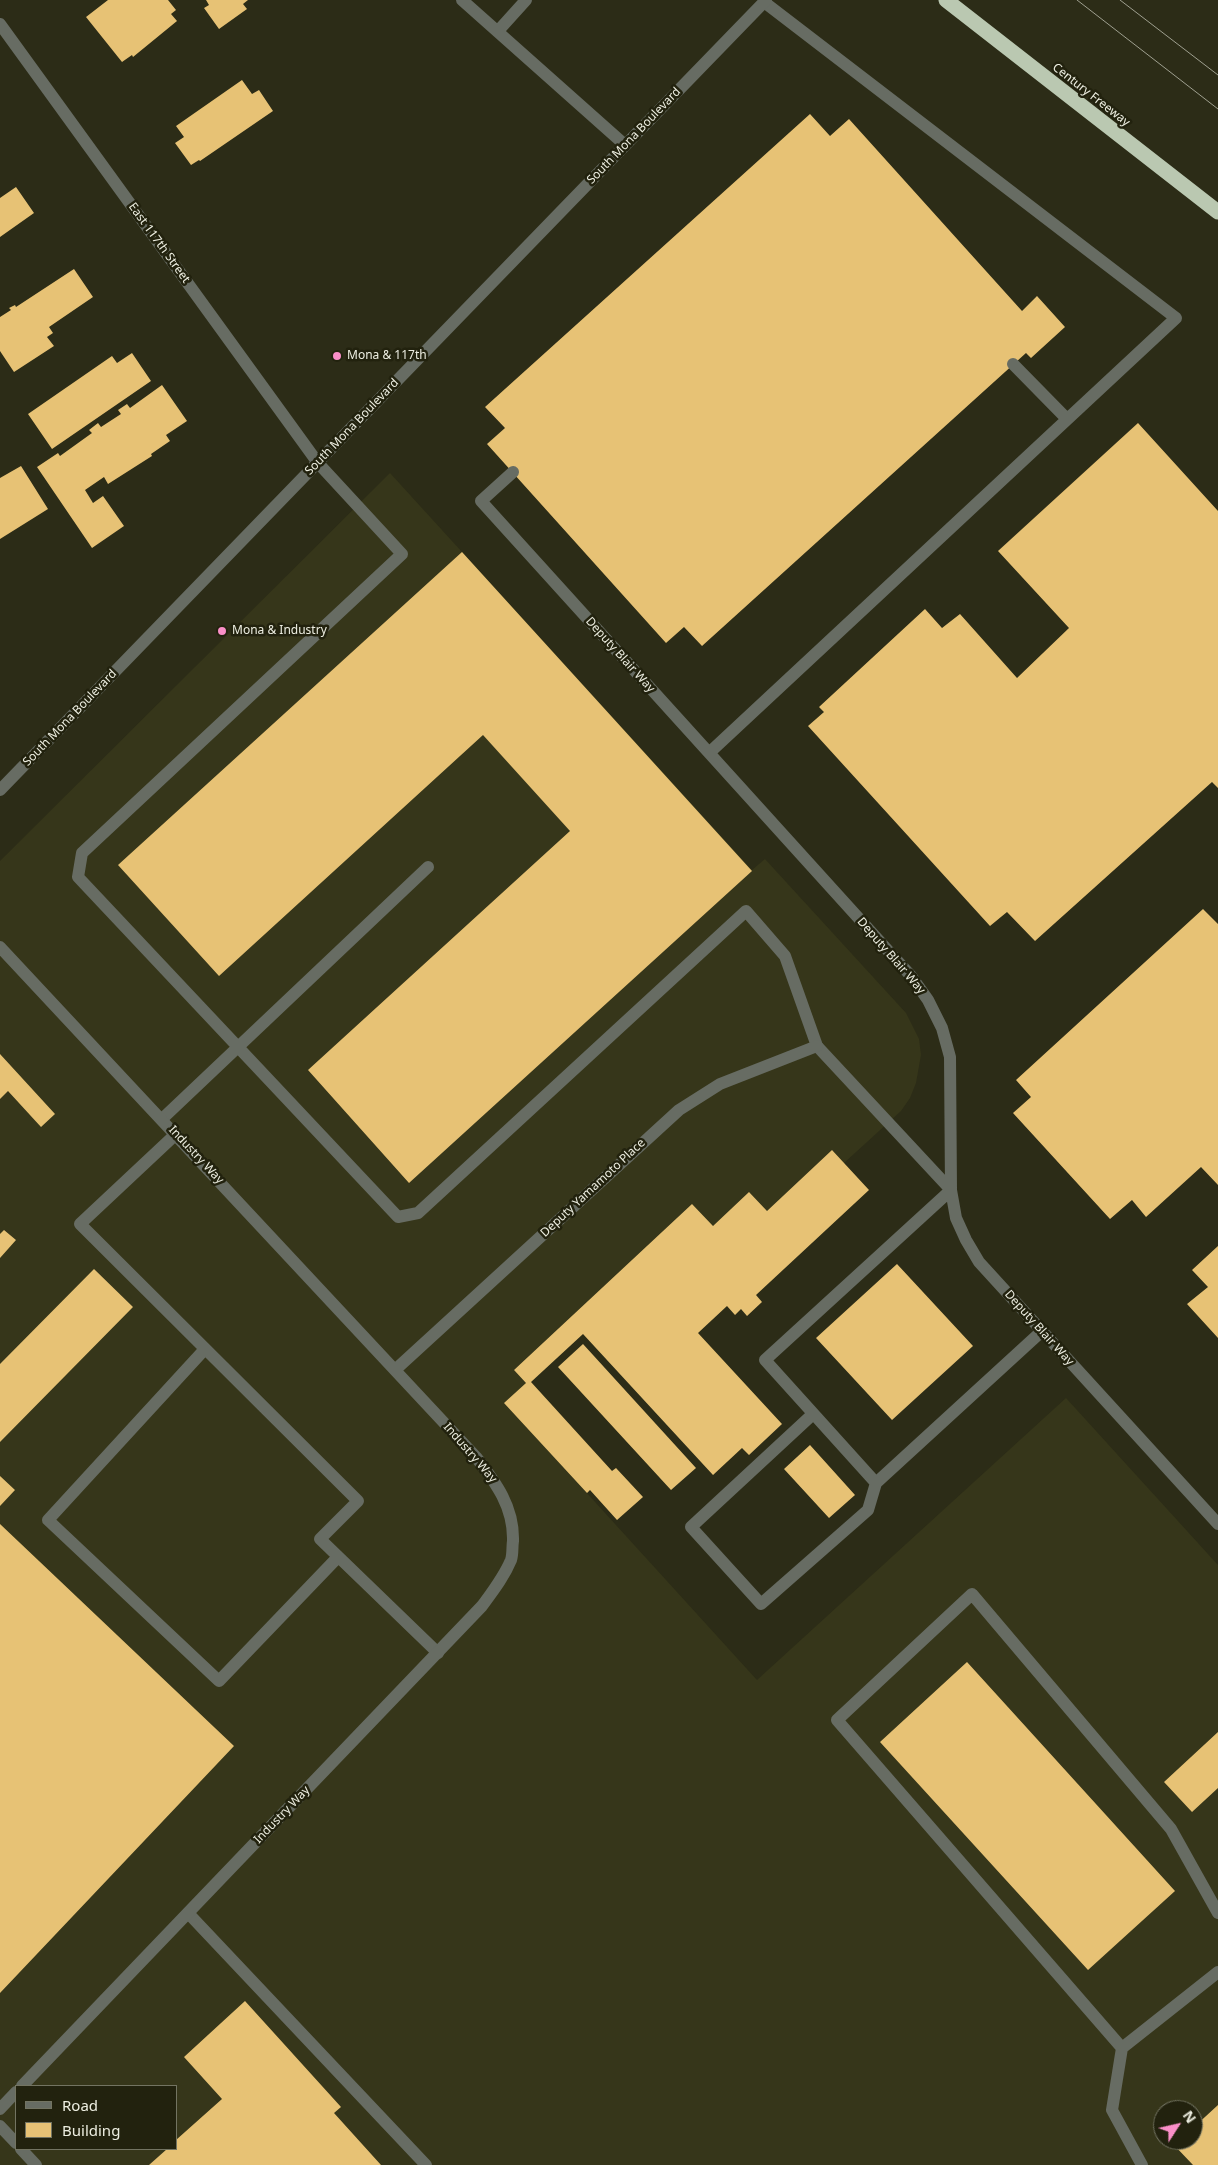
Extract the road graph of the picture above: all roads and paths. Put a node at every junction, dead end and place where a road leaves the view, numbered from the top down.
1 (462, 0) edge
2 (526, 0) edge
3 (946, 0) edge
4 (765, 1) edge
5 (0, 24) edge
6 (498, 31) junction
7 (625, 145) junction
8 (1218, 212) edge
9 (1013, 364) dead end
10 (1067, 419) junction
11 (318, 462) junction
12 (513, 472) dead end
13 (709, 753) junction
14 (0, 790) edge
15 (428, 867) dead end
16 (0, 947) edge
17 (817, 1046) junction
18 (238, 1047) junction
19 (162, 1119) junction
20 (176, 1134) junction
21 (951, 1190) junction
22 (1042, 1331) junction
23 (205, 1349) junction
24 (395, 1370) junction
25 (813, 1414) junction
26 (876, 1483) junction
27 (1218, 1524) edge
28 (338, 1557) junction
29 (438, 1653) junction
30 (188, 1913) junction
31 (1218, 1913) edge
32 (1218, 1972) edge
33 (1122, 2048) junction
34 (23, 2085) edge
35 (15, 2093) edge
36 (0, 2109) edge
37 (0, 2126) edge
38 (15, 2143) edge
39 (22, 2150) edge
40 (36, 2165) edge
41 (426, 2165) edge
42 (1142, 2165) edge

1 - 6 street
2 - 6 street
3 - 8 highway, Century Freeway
4 - 7 street, South Mona Boulevard
4 - 10 street
5 - 11 street, East 117th Street
6 - 7 street
7 - 11 street, South Mona Boulevard
9 - 10 street
10 - 13 street
11 - 14 street, South Mona Boulevard
11 - 18 street, East 117th Street
12 - 13 street, Deputy Blair Way
13 - 21 street, Deputy Blair Way
15 - 18 street
16 - 19 street, Industry Way
17 - 18 street
17 - 21 street
17 - 24 street, Deputy Yamamoto Place
18 - 19 street
19 - 20 street, Industry Way
20 - 23 street
20 - 24 street, Industry Way
21 - 22 street, Deputy Blair Way
21 - 25 street
22 - 26 street
22 - 27 street, Deputy Blair Way
23 - 28 street
23 - 28 street
24 - 29 street, Industry Way
25 - 26 street
25 - 26 street
28 - 29 street
29 - 30 street, Industry Way
30 - 34 street, Industry Way
30 - 41 street
31 - 33 street
32 - 33 street
33 - 42 street
35 - 36 street
37 - 38 street
39 - 40 street

